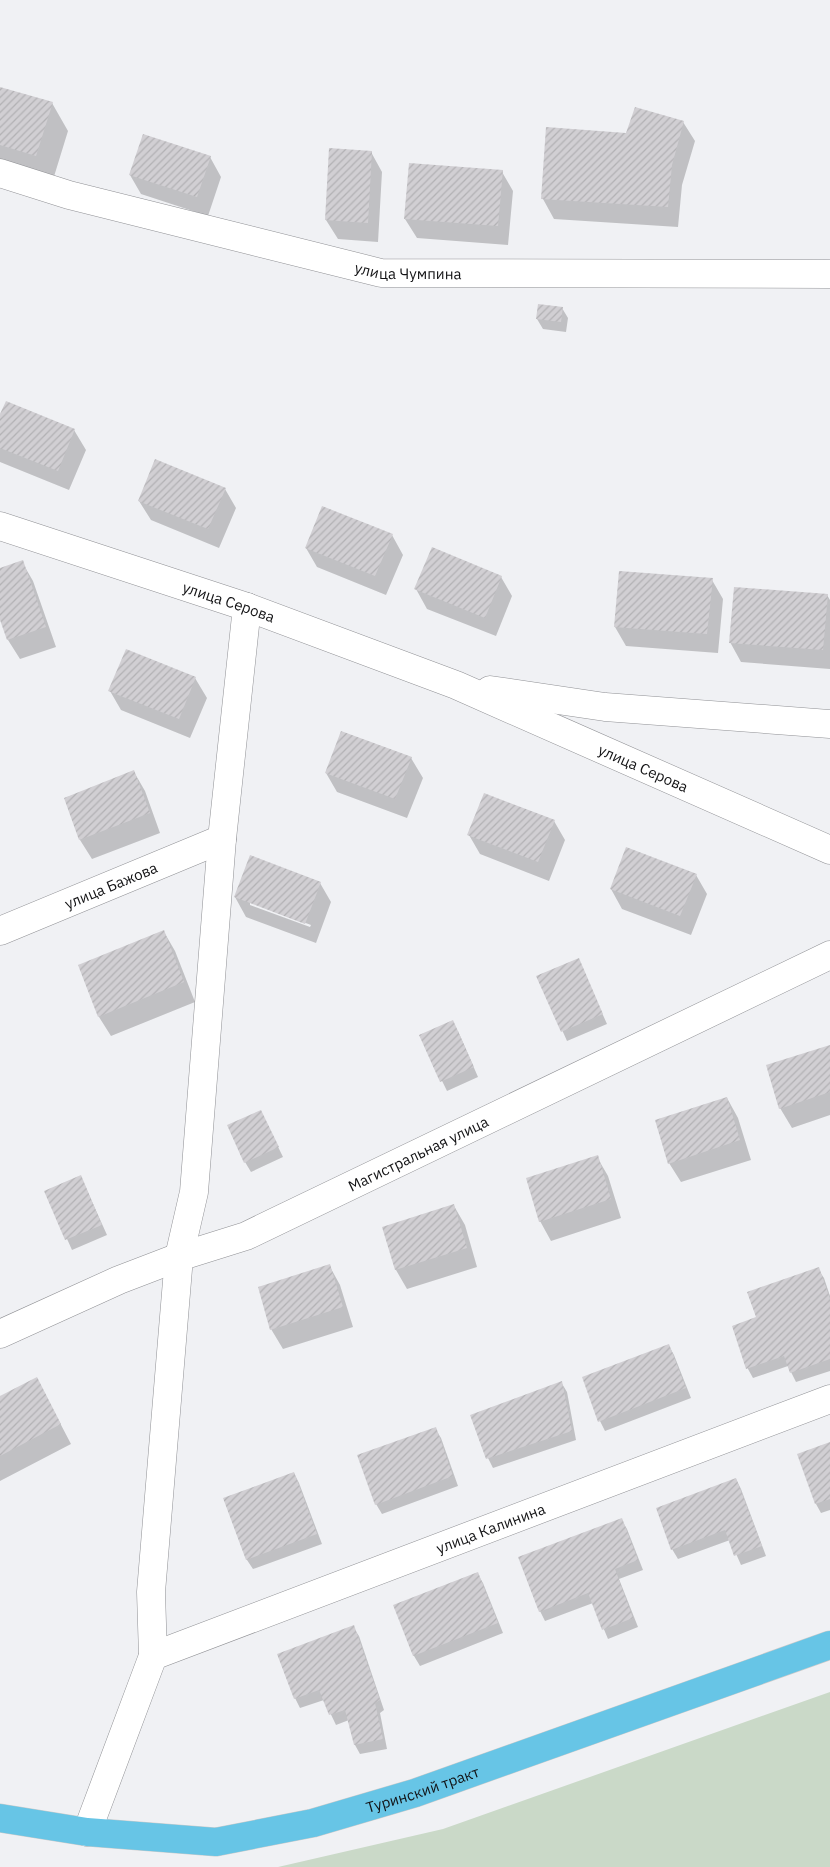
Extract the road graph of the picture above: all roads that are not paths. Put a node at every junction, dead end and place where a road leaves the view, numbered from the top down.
1 (0, 174) edge
2 (830, 274) edge
3 (0, 526) edge
4 (247, 606) junction
5 (456, 685) junction
6 (830, 724) edge
7 (222, 839) junction
8 (830, 850) edge
9 (0, 931) edge
10 (830, 955) edge
11 (179, 1257) junction
12 (0, 1334) edge
13 (830, 1399) edge
14 (830, 1645) edge
15 (153, 1656) junction
16 (0, 1818) edge
17 (87, 1832) junction

1 - 2 street, улица Чумпина
3 - 4 street, улица Серова
4 - 5 street, улица Серова
4 - 7 street
5 - 6 street, улица Серова
5 - 8 street, улица Серова
7 - 9 street, улица Бажова
7 - 11 street
10 - 11 street, Магистральная улица
11 - 12 street, Магистральная улица
11 - 15 street
13 - 15 street, улица Калинина
14 - 17 main road, Туринский тракт
15 - 17 street
16 - 17 main road, Туринский тракт

